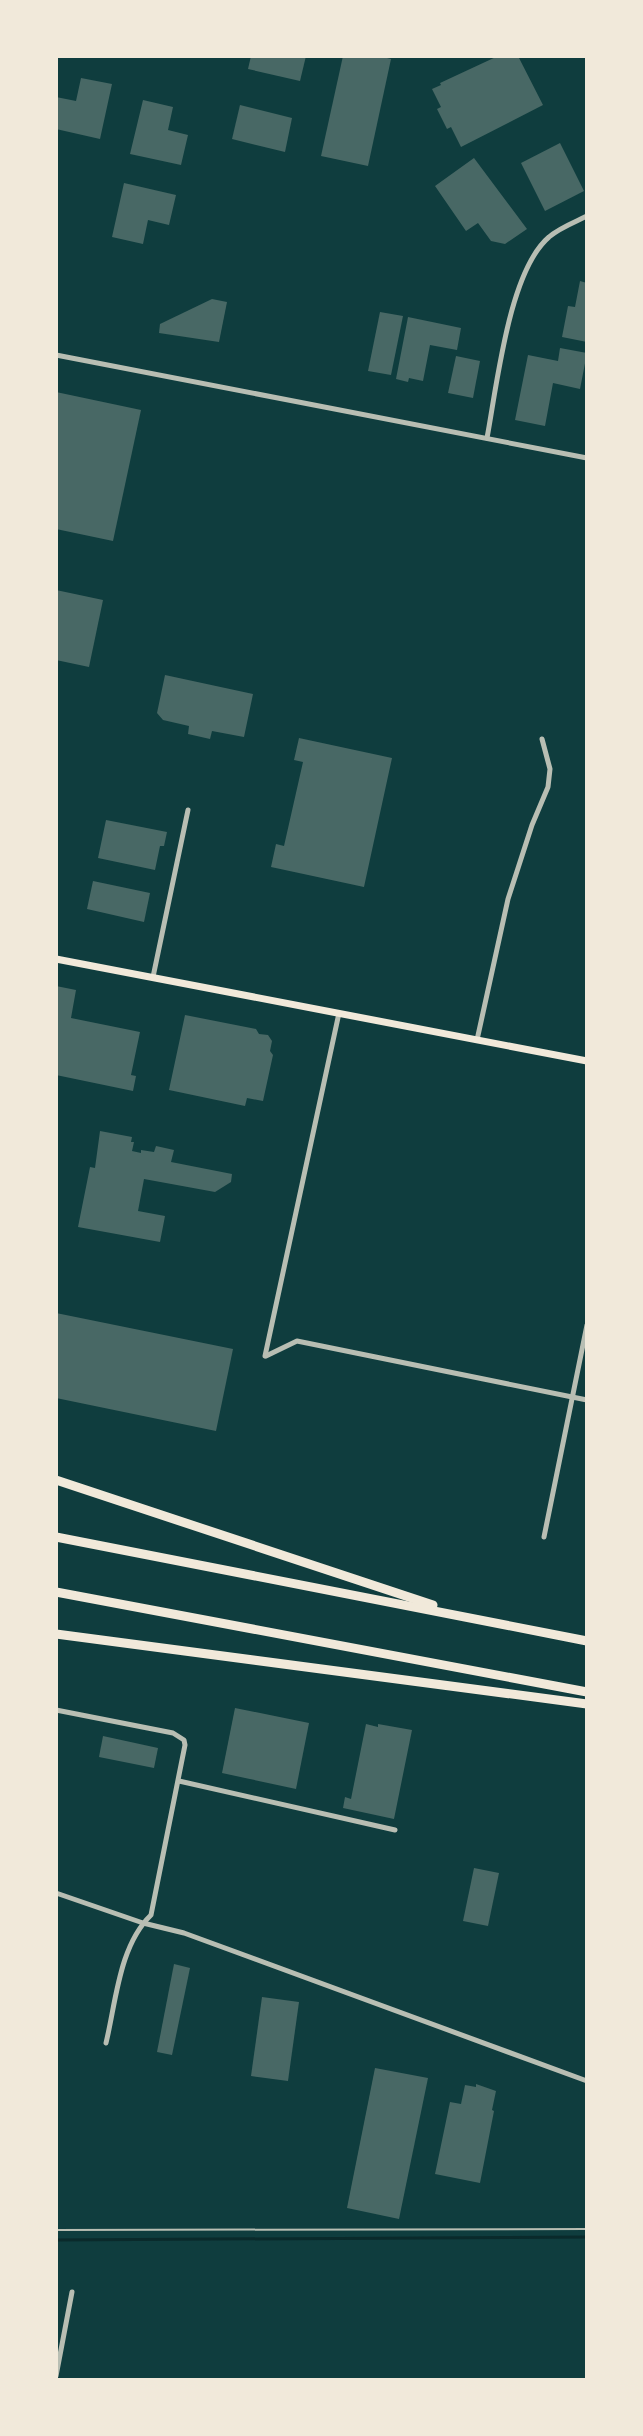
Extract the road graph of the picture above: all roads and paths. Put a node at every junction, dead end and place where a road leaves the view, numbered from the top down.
1 (587, 216) edge
2 (56, 355) edge
3 (487, 438) junction
4 (587, 458) edge
5 (542, 739) dead end
6 (188, 810) dead end
7 (56, 959) edge
8 (153, 977) junction
9 (339, 1013) junction
10 (477, 1040) junction
11 (587, 1061) edge
12 (587, 1325) edge
13 (573, 1397) junction
14 (587, 1400) edge
15 (56, 1480) edge
16 (56, 1537) edge
17 (544, 1537) dead end
18 (56, 1592) edge
19 (470, 1618) junction
20 (56, 1634) edge
21 (587, 1641) edge
22 (587, 1692) edge
23 (587, 1704) edge
24 (56, 1710) edge
25 (179, 1781) junction
26 (395, 1830) dead end
27 (56, 1893) edge
28 (143, 1923) junction
29 (106, 2043) dead end
30 (587, 2081) edge
31 (587, 2229) edge
32 (56, 2230) edge
33 (72, 2292) dead end
34 (56, 2376) edge

1 - 3 street
2 - 3 street
3 - 4 street
5 - 10 street
6 - 8 street
7 - 8 main road
8 - 9 main road
9 - 10 main road
9 - 13 street
10 - 11 main road
12 - 13 street
13 - 14 street
13 - 17 street
15 - 19 highway
16 - 19 highway
18 - 22 highway
19 - 21 highway
20 - 23 highway
24 - 25 street
25 - 26 street
25 - 28 street
27 - 28 street
28 - 29 street
28 - 30 street
31 - 32 lane
33 - 34 street

